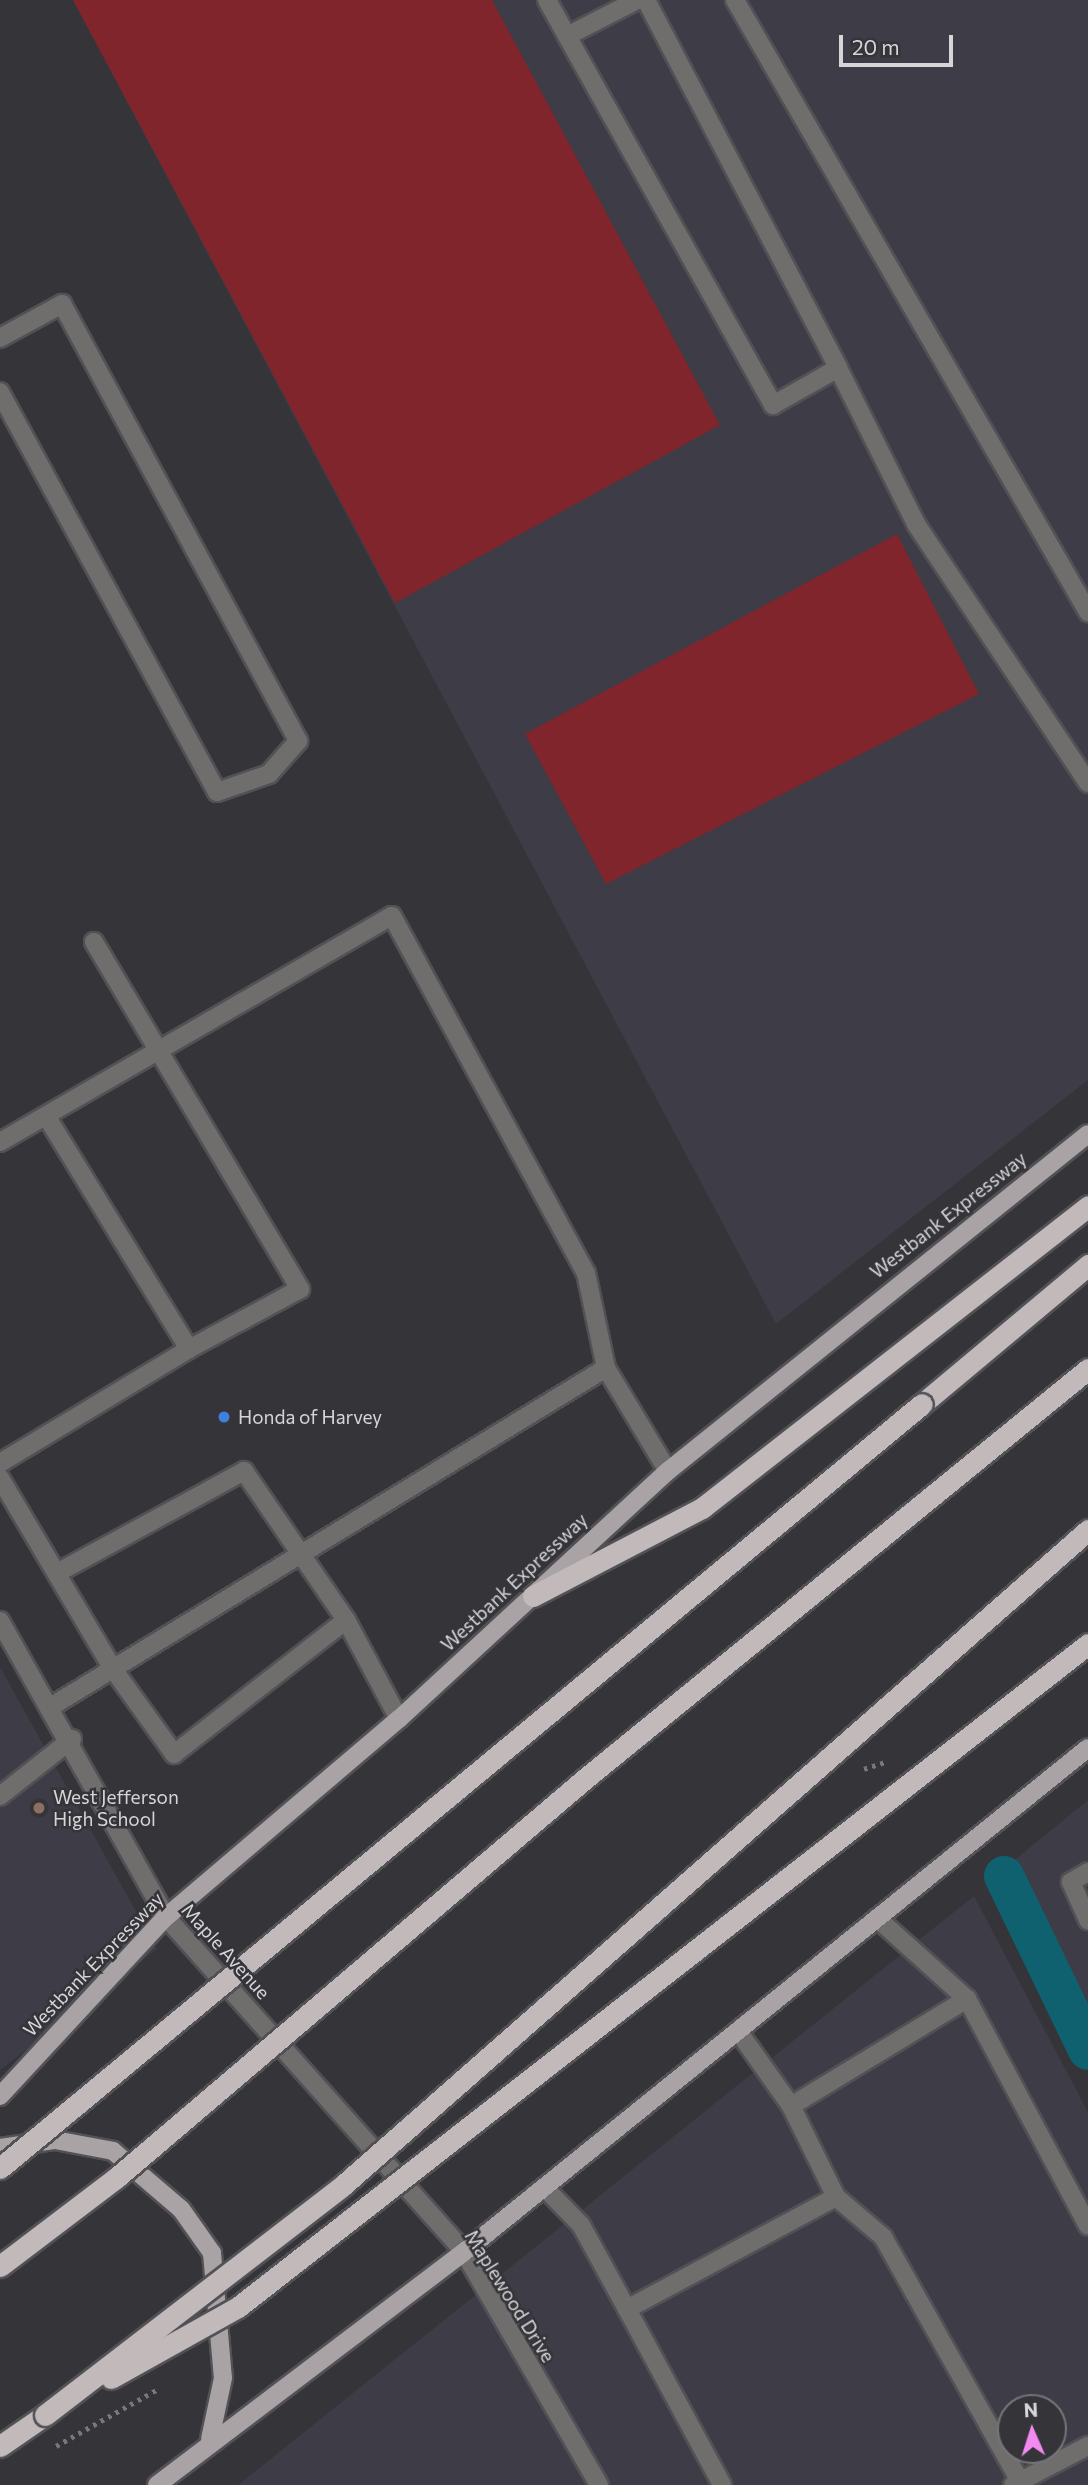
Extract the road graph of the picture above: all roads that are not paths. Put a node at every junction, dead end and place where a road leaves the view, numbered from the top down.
1 (547, 0) edge
2 (637, 0) edge
3 (646, 0) edge
4 (735, 0) edge
5 (566, 36) junction
6 (0, 338) edge
7 (838, 368) junction
8 (0, 392) edge
9 (1088, 612) edge
10 (1088, 783) edge
11 (94, 942) dead end
12 (161, 1052) junction
13 (47, 1117) junction
14 (1088, 1134) edge
15 (0, 1142) edge
16 (1088, 1206) edge
17 (1088, 1265) edge
18 (189, 1349) junction
19 (606, 1368) junction
20 (1088, 1369) edge
21 (0, 1463) edge
22 (668, 1471) junction
23 (0, 1478) edge
24 (1088, 1530) edge
25 (299, 1556) junction
26 (57, 1573) junction
27 (533, 1596) junction
28 (346, 1620) junction
29 (0, 1621) edge
30 (1088, 1644) edge
31 (113, 1669) junction
32 (52, 1706) junction
33 (399, 1719) junction
34 (72, 1739) junction
35 (1088, 1748) edge
36 (0, 1796) edge
37 (1088, 1872) edge
38 (166, 1917) junction
39 (877, 1918) junction
40 (1088, 1920) edge
41 (967, 1999) junction
42 (738, 2031) junction
43 (284, 2047) joint
44 (0, 2096) edge
45 (791, 2106) junction
46 (0, 2148) edge
47 (0, 2168) edge
48 (544, 2187) junction
49 (836, 2197) junction
50 (1088, 2226) edge
51 (464, 2252) junction
52 (0, 2266) edge
53 (628, 2309) junction
54 (45, 2415) junction
55 (210, 2439) junction
56 (0, 2446) edge
57 (1088, 2446) edge
58 (1017, 2483) edge
59 (157, 2485) edge
60 (599, 2485) edge
61 (722, 2485) edge

1 - 5 street
2 - 5 street
3 - 7 street
4 - 9 street
5 - 7 street
6 - 8 street
7 - 10 street
11 - 12 street
12 - 13 street
12 - 18 street
12 - 19 street
13 - 15 street
13 - 18 street
14 - 22 main road, Westbank Expressway
16 - 27 highway
17 - 47 highway, bridge
18 - 21 street
19 - 22 street
19 - 25 street
20 - 52 highway, bridge
22 - 27 main road, Westbank Expressway
23 - 26 street
24 - 54 highway, bridge
25 - 26 street
25 - 28 street
25 - 31 street
26 - 31 street
27 - 33 main road, Westbank Expressway
28 - 31 street
28 - 33 street
29 - 32 street, Maple Avenue
30 - 54 highway, bridge
31 - 32 street
32 - 34 street, Maple Avenue
33 - 38 main road, Westbank Expressway
34 - 36 street
34 - 38 street, Maple Avenue
35 - 39 main road
37 - 40 street
38 - 43 street, Maple Avenue
38 - 44 main road, Westbank Expressway
39 - 41 street
39 - 42 main road
41 - 45 street
41 - 50 street
42 - 45 street
42 - 48 main road
43 - 51 street, Maplewood Drive
45 - 49 street
46 - 55 main road
48 - 51 main road
48 - 53 street
49 - 53 street
49 - 58 street
51 - 55 main road
51 - 60 street, Maplewood Drive
53 - 61 street
54 - 56 highway
55 - 59 main road
57 - 58 street

